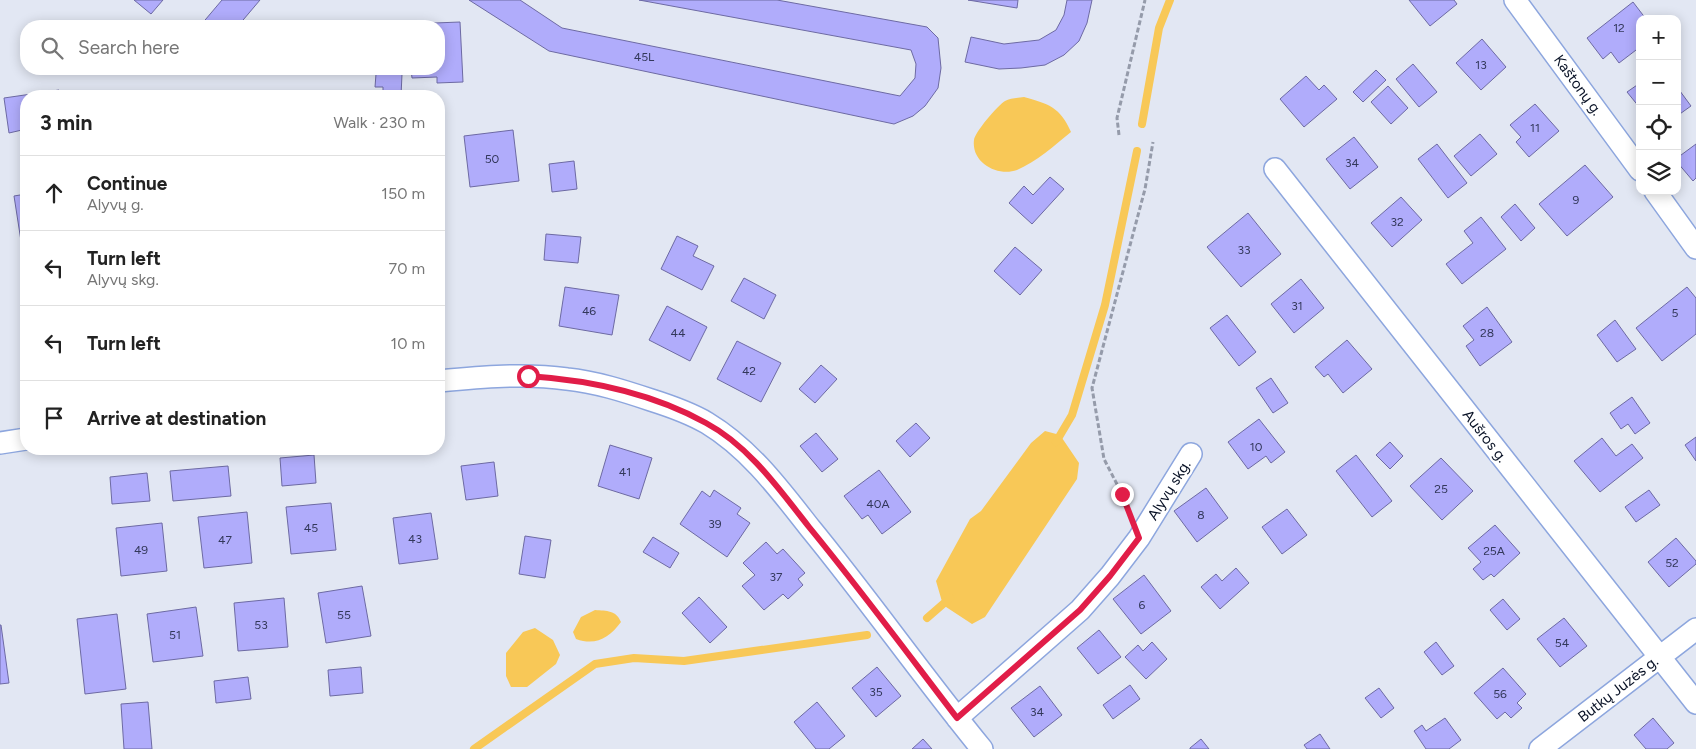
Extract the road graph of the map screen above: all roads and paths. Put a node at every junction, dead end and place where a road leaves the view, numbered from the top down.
1 (1145, 0) edge
2 (1516, 0) edge
3 (1119, 135) dead end
4 (1153, 142) dead end
5 (1636, 165) edge
6 (1275, 169) dead end
7 (1658, 195) edge
8 (1696, 248) edge
9 (445, 380) edge
10 (20, 440) edge
11 (0, 443) edge
12 (1192, 454) dead end
13 (1139, 538) junction
14 (1696, 629) edge
15 (1659, 658) junction
16 (1696, 703) edge
17 (957, 718) junction
18 (982, 749) edge
19 (1540, 749) edge

1 - 3 path
2 - 5 street, Kaštonų g.
4 - 13 path
6 - 15 street, Aušros g.
7 - 8 street
9 - 17 street
10 - 11 street
12 - 13 street, Alyvų skg.
13 - 17 street, Alyvų skg.
14 - 15 street, Butkų Juzės g.
15 - 16 street, Aušros g.
15 - 19 street, Butkų Juzės g.
17 - 18 street

